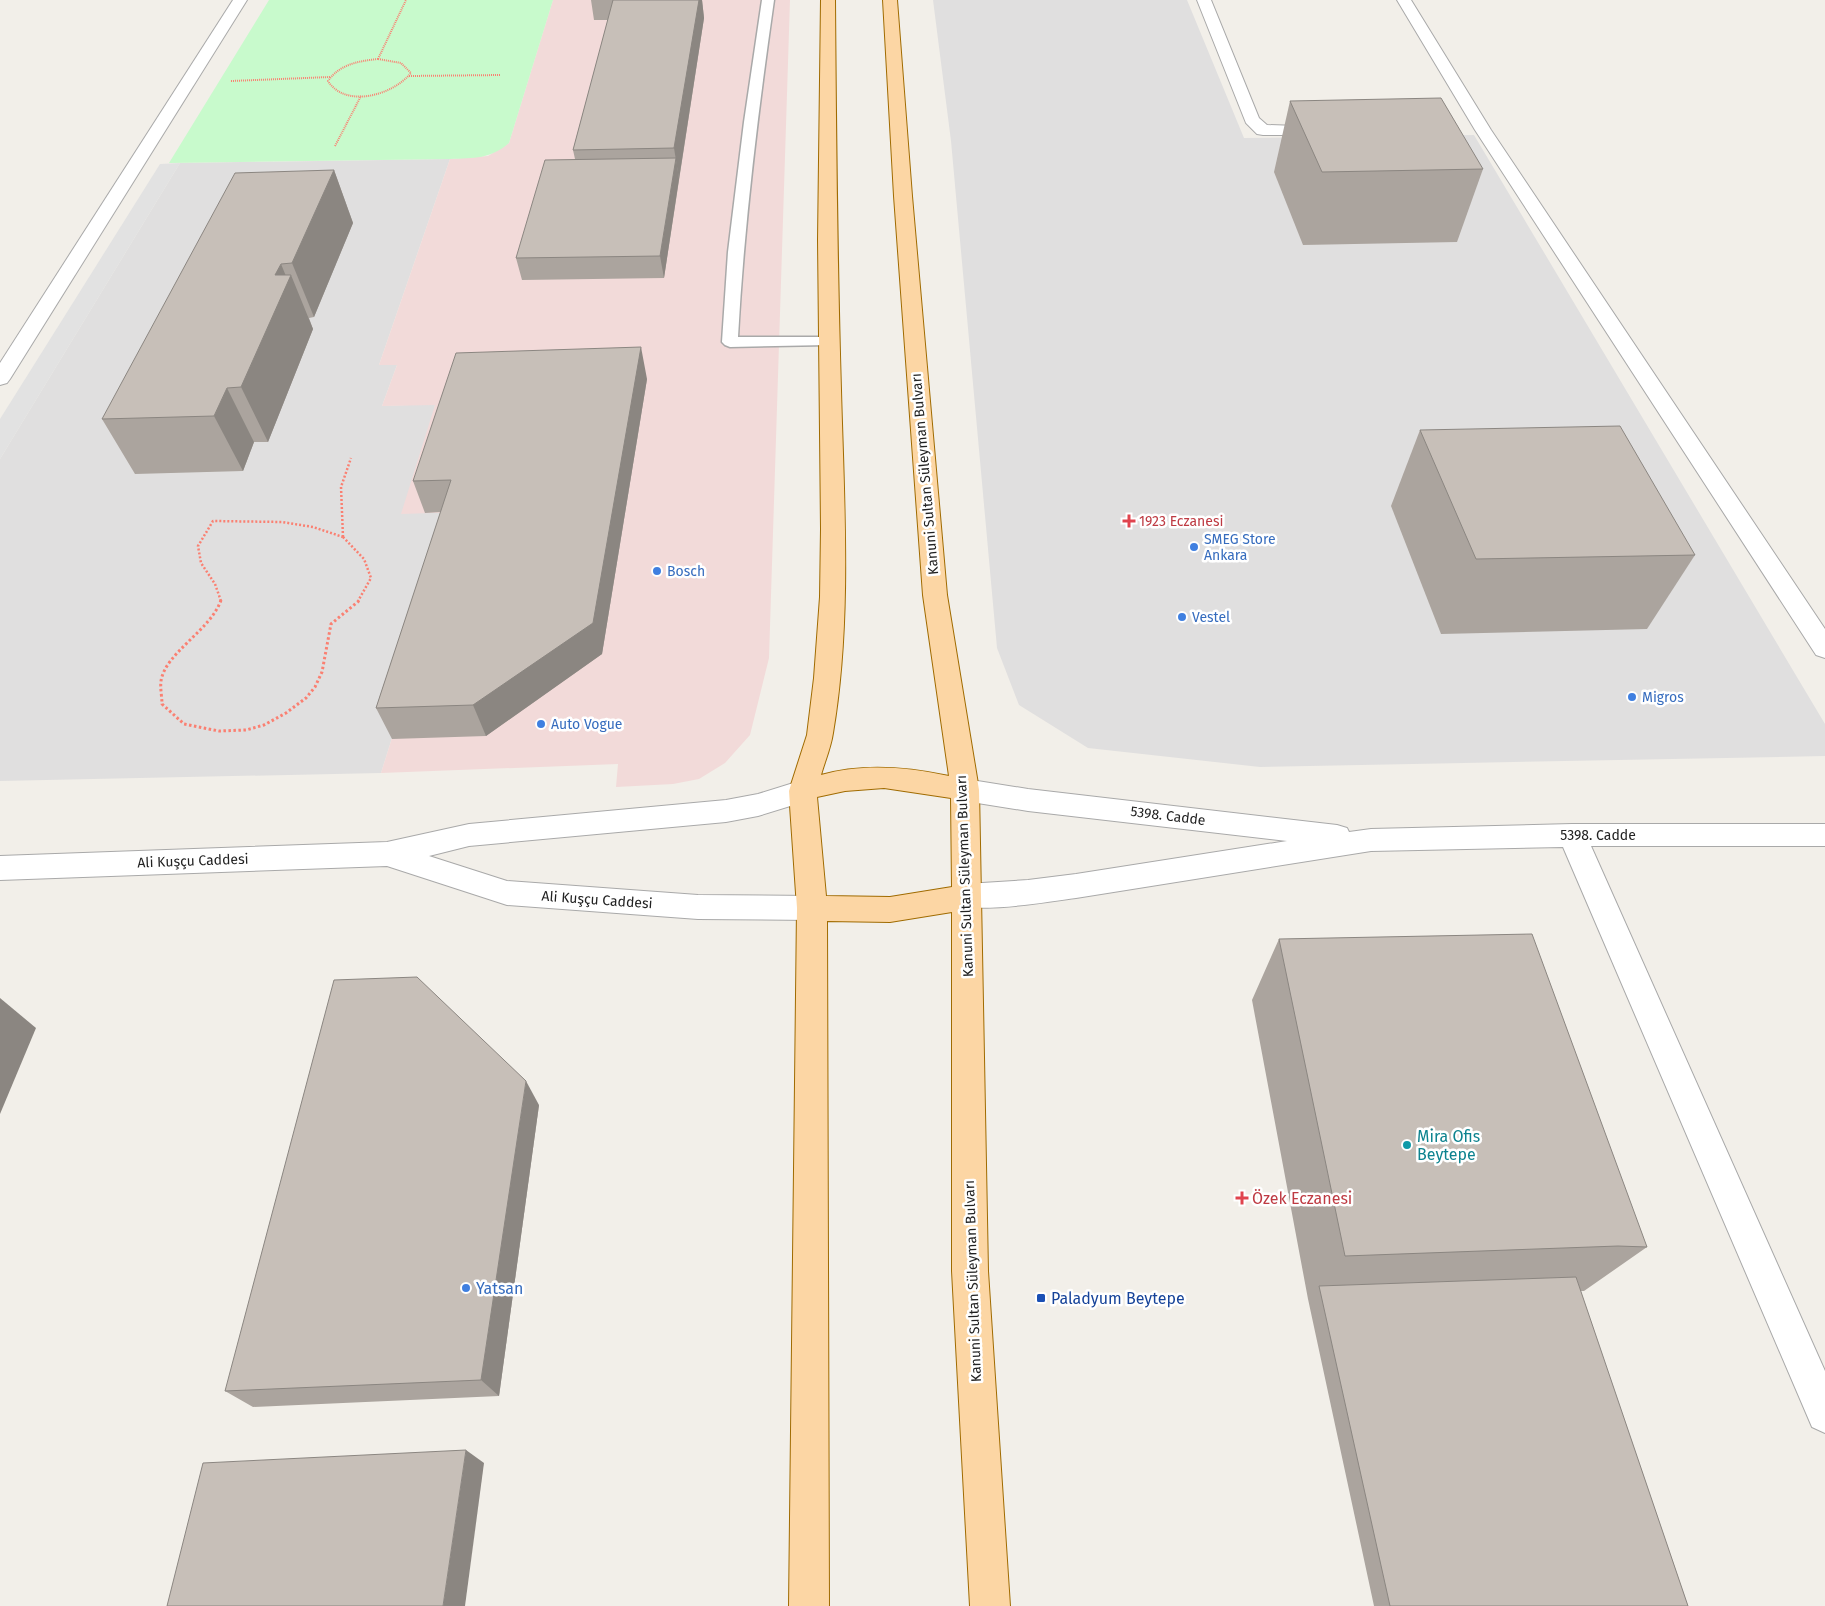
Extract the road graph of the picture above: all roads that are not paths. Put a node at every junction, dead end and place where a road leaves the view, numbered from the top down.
1 (240, 0) edge
2 (768, 0) edge
3 (828, 0) edge
4 (890, 0) edge
5 (1204, 0) edge
6 (1404, 0) edge
7 (1339, 131) edge
8 (828, 340) junction
9 (0, 379) edge
10 (1825, 649) edge
11 (965, 790) junction
12 (803, 791) junction
13 (1572, 834) junction
14 (1825, 835) edge
15 (1371, 840) junction
16 (387, 854) junction
17 (0, 868) edge
18 (966, 896) junction
19 (812, 908) junction
20 (1821, 1394) edge
21 (809, 1606) edge
22 (990, 1606) edge

1 - 9 street
2 - 8 lane
3 - 8 main road
4 - 11 main road, Kanuni Sultan Süleyman Bulvarı
5 - 7 street
6 - 10 street
8 - 12 main road
11 - 12 main road
11 - 15 street, 5398. Cadde
11 - 18 main road, Kanuni Sultan Süleyman Bulvarı
12 - 16 street, Ali Kuşçu Caddesi
12 - 19 main road
13 - 14 street, 5398. Cadde
13 - 15 street, 5398. Cadde
13 - 20 street
15 - 18 street, 5398. Cadde
16 - 17 street, Ali Kuşçu Caddesi
16 - 19 street, Ali Kuşçu Caddesi
18 - 19 main road
18 - 22 main road, Kanuni Sultan Süleyman Bulvarı
19 - 21 main road

